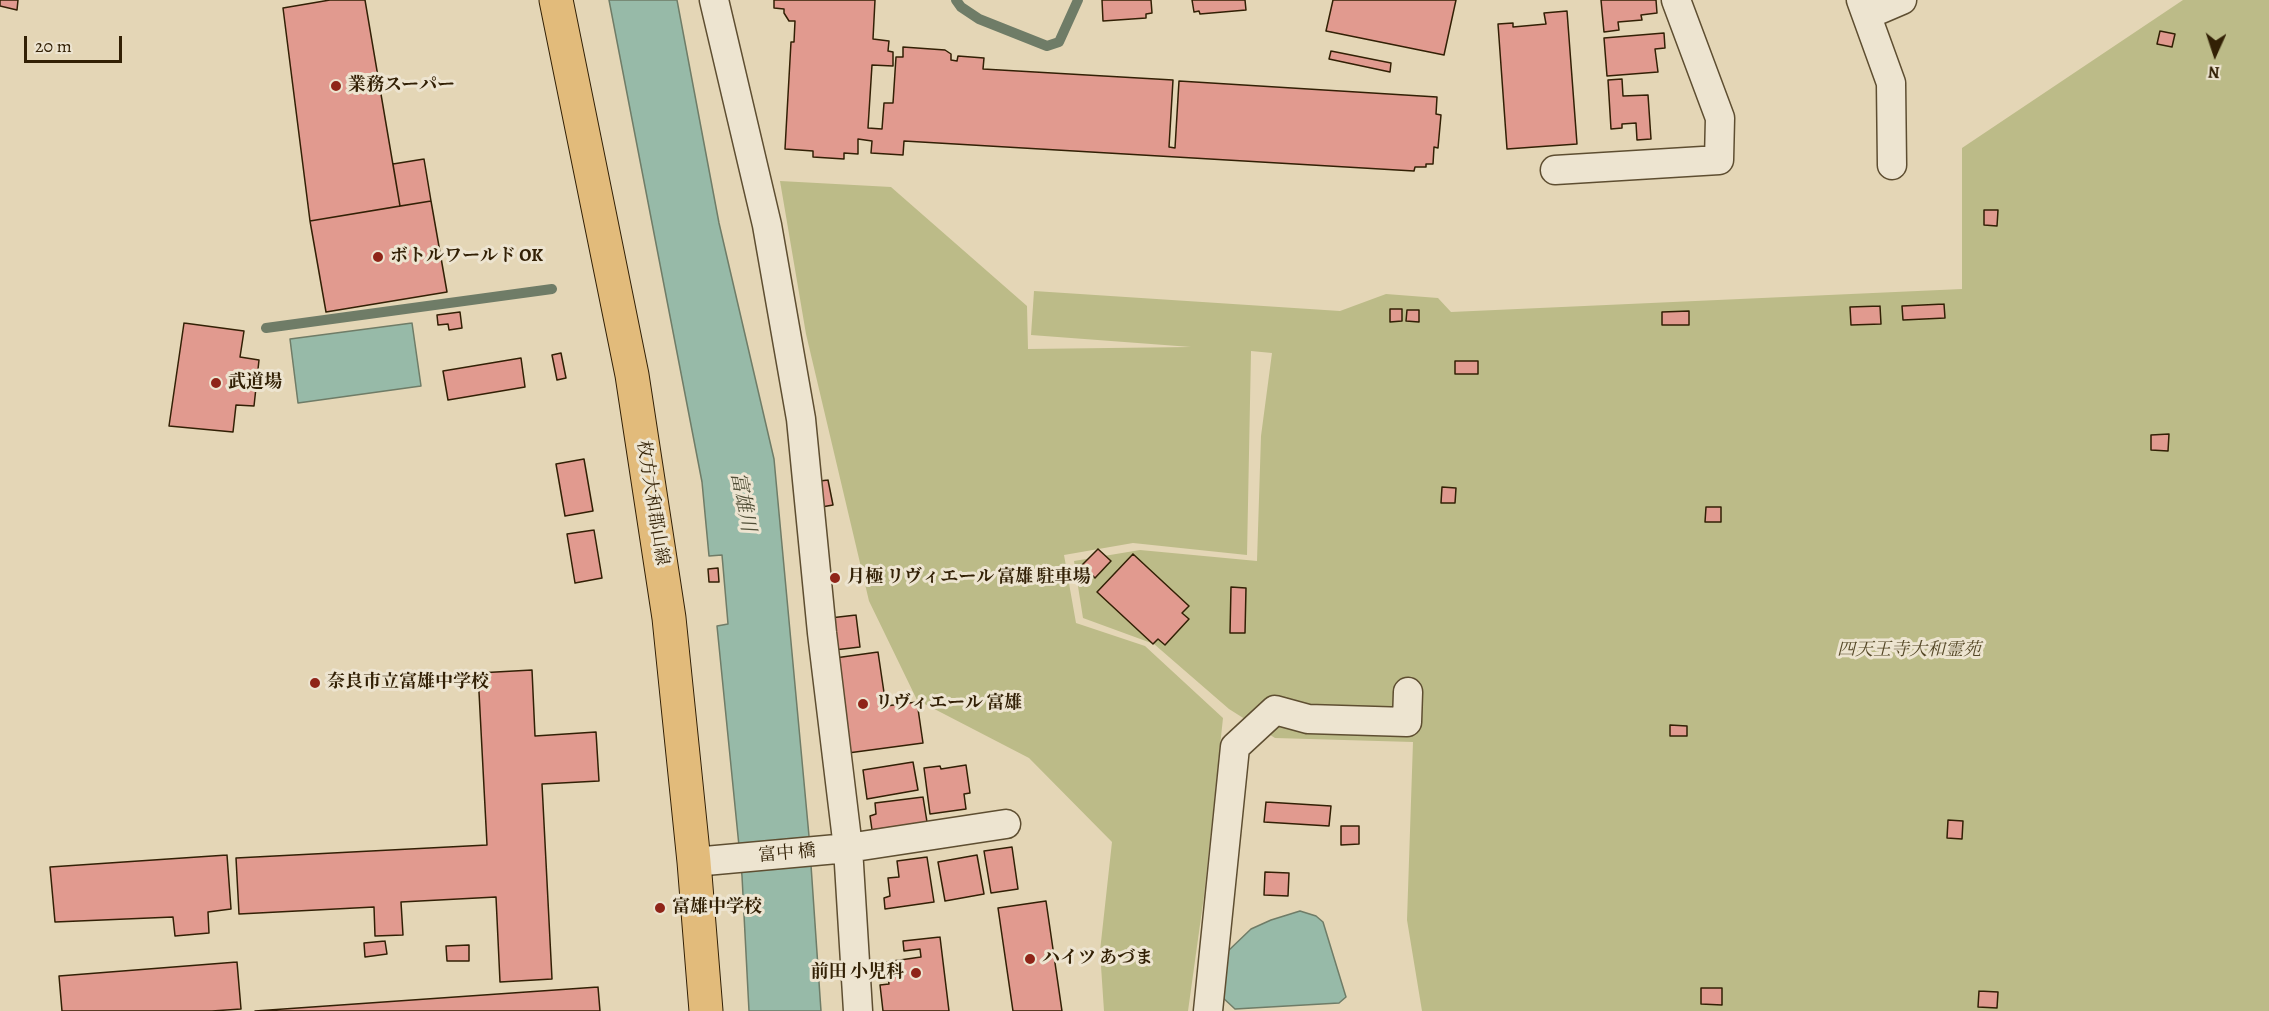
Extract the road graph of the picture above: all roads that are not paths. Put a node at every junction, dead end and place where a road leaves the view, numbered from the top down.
1 (556, 0) edge
2 (714, 0) edge
3 (1676, 0) edge
4 (1902, 0) edge
5 (1864, 8) edge
6 (1892, 165) dead end
7 (1555, 170) dead end
8 (1408, 692) dead end
9 (1006, 824) dead end
10 (848, 848) junction
11 (694, 862) junction
12 (706, 1011) edge
13 (858, 1011) edge
14 (1208, 1011) edge

1 - 11 main road, 枚方大和郡山線
2 - 10 street
3 - 7 street
4 - 5 street
5 - 6 street
8 - 14 street
9 - 10 street, 富中 橋
10 - 11 street, 富中 橋
10 - 13 street
11 - 12 main road, 枚方大和郡山線

